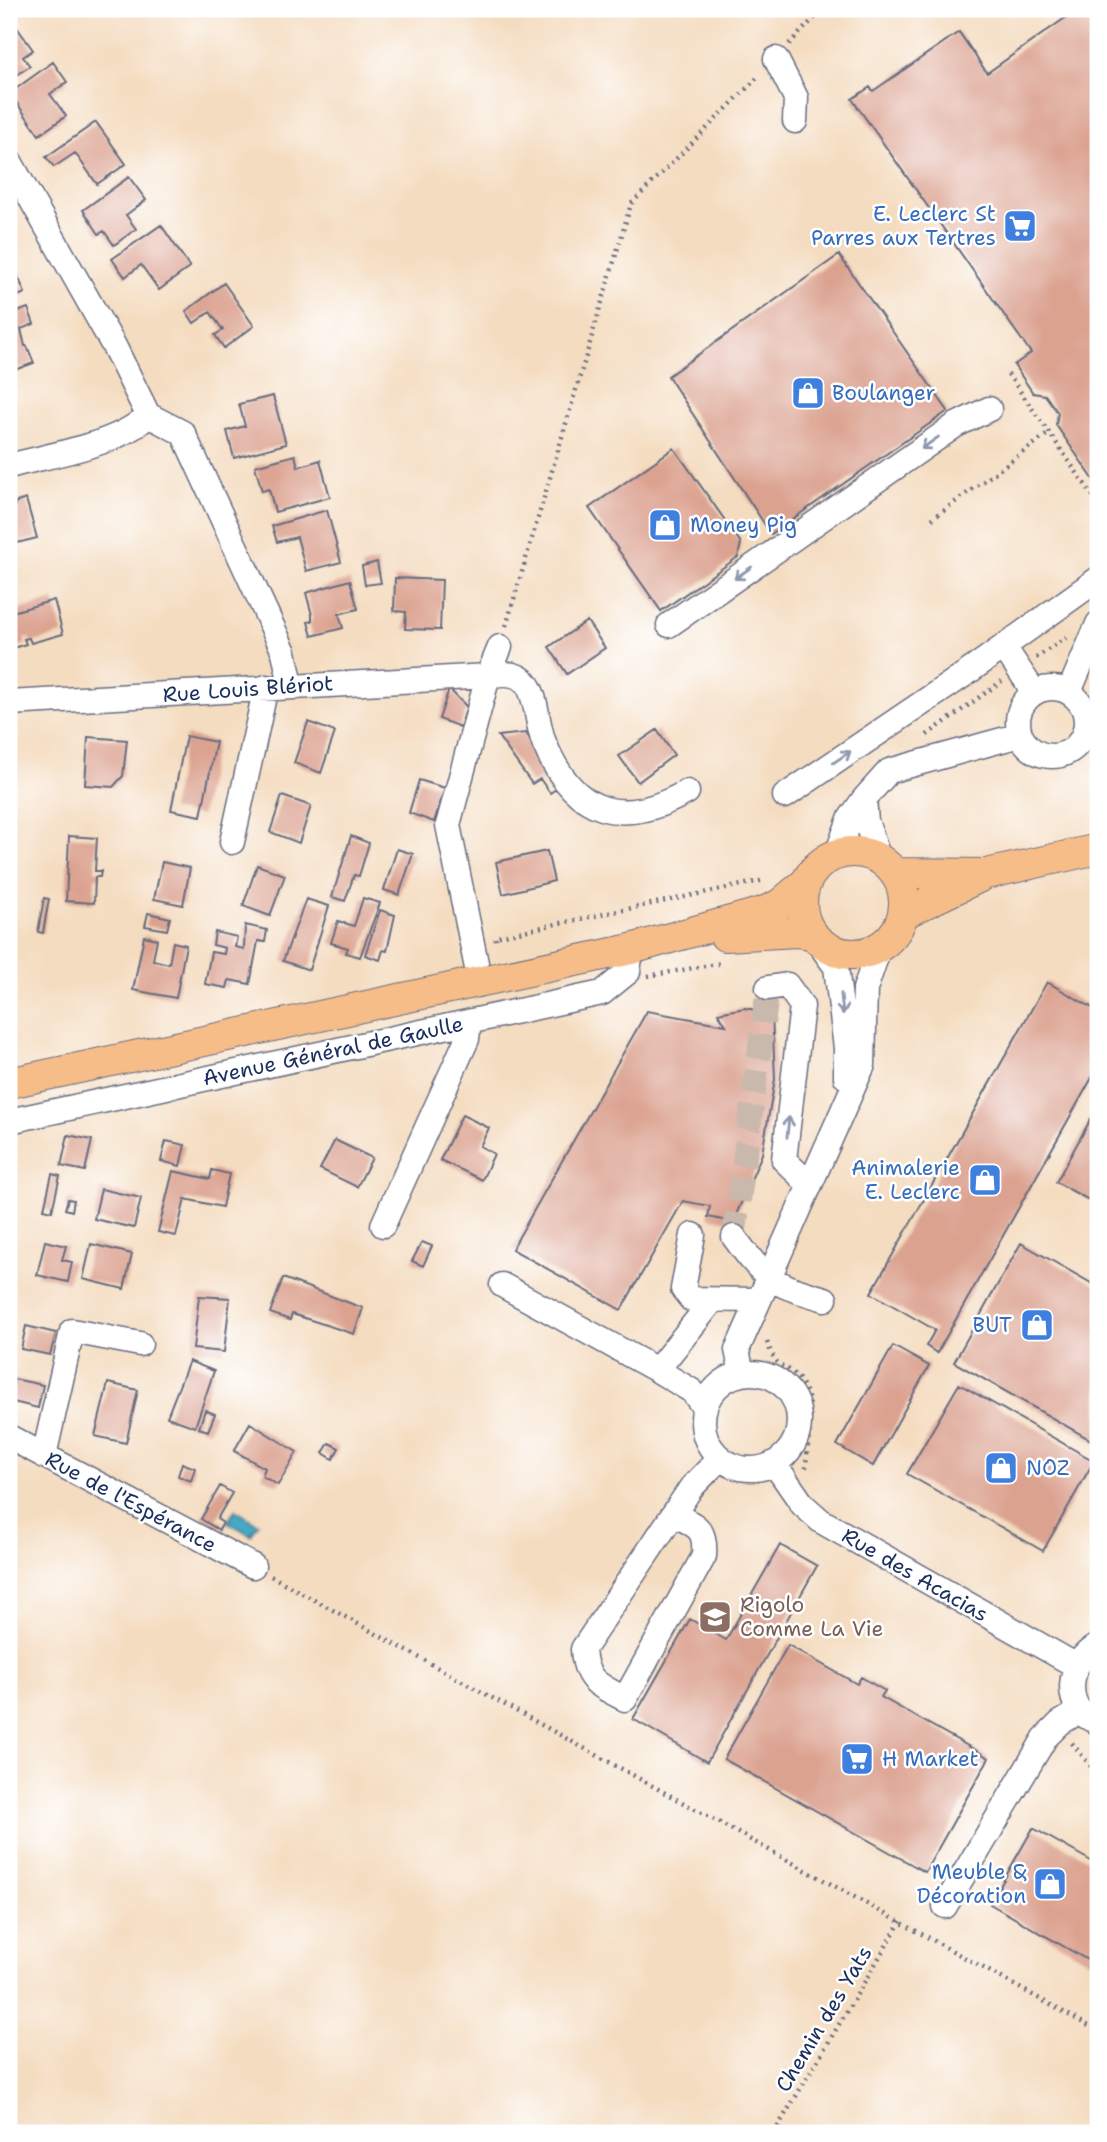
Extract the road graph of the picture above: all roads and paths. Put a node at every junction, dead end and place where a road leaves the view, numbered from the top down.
1 (823, 9) edge
2 (776, 59) junction
3 (795, 121) dead end
4 (9, 160) edge
5 (1008, 374) dead end
6 (989, 409) dead end
7 (148, 415) junction
8 (1049, 433) junction
9 (9, 467) edge
10 (1098, 503) edge
11 (932, 519) dead end
12 (1098, 579) edge
13 (1098, 624) edge
14 (669, 625) dead end
15 (500, 647) joint
16 (1003, 647) junction
17 (488, 676) junction
18 (291, 685) junction
19 (266, 687) junction
20 (1034, 692) junction
21 (1069, 692) junction
22 (9, 704) edge
23 (1092, 714) edge
24 (1020, 735) junction
25 (687, 792) dead end
26 (786, 796) dead end
27 (864, 799) junction
28 (232, 842) dead end
29 (1098, 849) edge
30 (837, 854) junction
31 (887, 866) junction
32 (986, 874) junction
33 (806, 883) junction
34 (903, 914) junction
35 (816, 938) junction
36 (878, 948) junction
37 (631, 949) junction
38 (480, 983) junction
39 (768, 988) dead end
40 (469, 1022) junction
41 (9, 1083) edge
42 (846, 1110) junction
43 (9, 1121) edge
44 (810, 1185) junction
45 (383, 1224) dead end
46 (693, 1236) dead end
47 (734, 1237) tunnel mouth
48 (502, 1285) dead end
49 (762, 1289) junction
50 (825, 1299) dead end
51 (713, 1300) junction
52 (765, 1337) dead end
53 (140, 1344) dead end
54 (657, 1370) junction
55 (742, 1373) junction
56 (704, 1408) junction
57 (9, 1437) edge
58 (44, 1456) junction
59 (720, 1458) junction
60 (774, 1463) junction
61 (806, 1478) dead end
62 (674, 1514) junction
63 (253, 1566) joint
64 (1098, 1646) edge
65 (1075, 1665) junction
66 (1089, 1716) edge
67 (945, 1906) dead end
68 (901, 1921) junction
69 (1098, 2031) edge
70 (774, 2133) edge

1 - 2 path
2 - 3 street
2 - 15 path
4 - 7 street
5 - 8 path
6 -> 14 street
7 - 9 street
7 - 18 street
8 - 10 path
8 - 11 path
12 - 16 street
13 - 21 street
15 - 17 street
16 - 20 street
26 -> 16 street
17 - 18 street, Rue Louis Blériot
17 - 25 street, Rue Louis Blériot
17 - 38 street
18 - 19 street, Rue Louis Blériot
19 - 22 street, Rue Louis Blériot
19 - 28 street
20 - 21 street
20 - 24 street
21 - 23 street
23 - 24 street
24 - 27 street
27 - 30 street
27 - 31 street
29 - 32 main road
30 - 31 main road
30 - 33 main road
31 - 32 main road
31 - 34 main road
32 - 34 main road
33 - 35 main road
33 - 37 main road, Avenue Général de Gaulle
34 - 36 main road
35 - 36 main road
35 - 37 main road, Avenue Général de Gaulle
35 -> 42 street
36 - 42 street
37 - 38 main road, Avenue Général de Gaulle
37 - 40 street, Avenue Général de Gaulle
38 - 41 main road, Avenue Général de Gaulle
44 -> 39 street
40 - 43 street, Avenue Général de Gaulle
40 - 45 street
42 - 44 street
44 - 49 street
46 - 51 street
47 - 49 street
48 - 54 street
49 - 50 street
49 - 51 street
49 - 55 street
51 - 54 street
52 - 61 path
53 - 58 street
54 - 56 street
55 - 56 street
55 - 60 street
56 - 59 street
57 - 58 street, Rue de l'Espérance
58 - 63 street, Rue de l'Espérance
59 - 60 street
59 - 62 street
60 - 65 street, Rue des Acacias
62 - 62 street
63 - 68 path
64 - 65 street
65 - 66 street
66 - 67 street
68 - 69 path
68 - 70 path, Chemin des Yats

